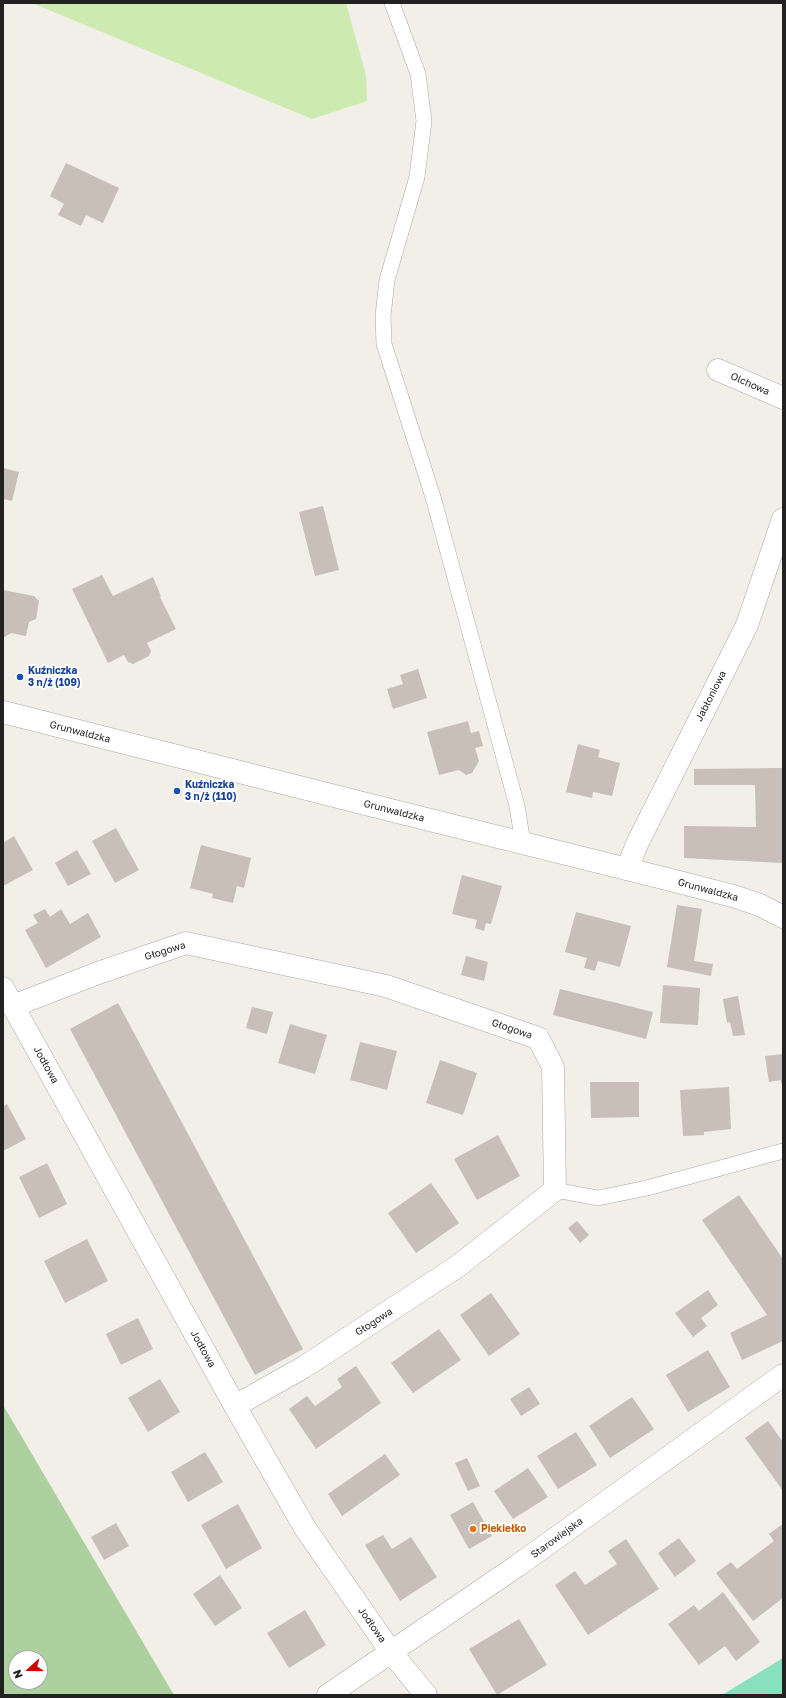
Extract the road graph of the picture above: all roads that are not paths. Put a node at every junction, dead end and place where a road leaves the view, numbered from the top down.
1 (392, 3) edge
2 (718, 370) dead end
3 (783, 398) edge
4 (783, 519) edge
5 (3, 712) edge
6 (523, 842) junction
7 (627, 869) junction
8 (783, 917) edge
9 (8, 997) edge
10 (783, 1151) edge
11 (555, 1190) junction
12 (783, 1375) edge
13 (235, 1406) junction
14 (391, 1652) junction
15 (328, 1695) edge
16 (426, 1695) edge

1 - 6 lane
2 - 3 street, Olchowa
4 - 7 street, Jabłoniowa
5 - 6 street, Grunwaldzka
6 - 7 street, Grunwaldzka
7 - 8 street, Grunwaldzka
9 - 11 street, Głogowa
9 - 13 street, Jodłowa
10 - 11 lane
11 - 13 street, Głogowa
12 - 14 street, Starowiejska
13 - 14 street, Jodłowa
14 - 15 street, Starowiejska
14 - 16 street, Jodłowa

